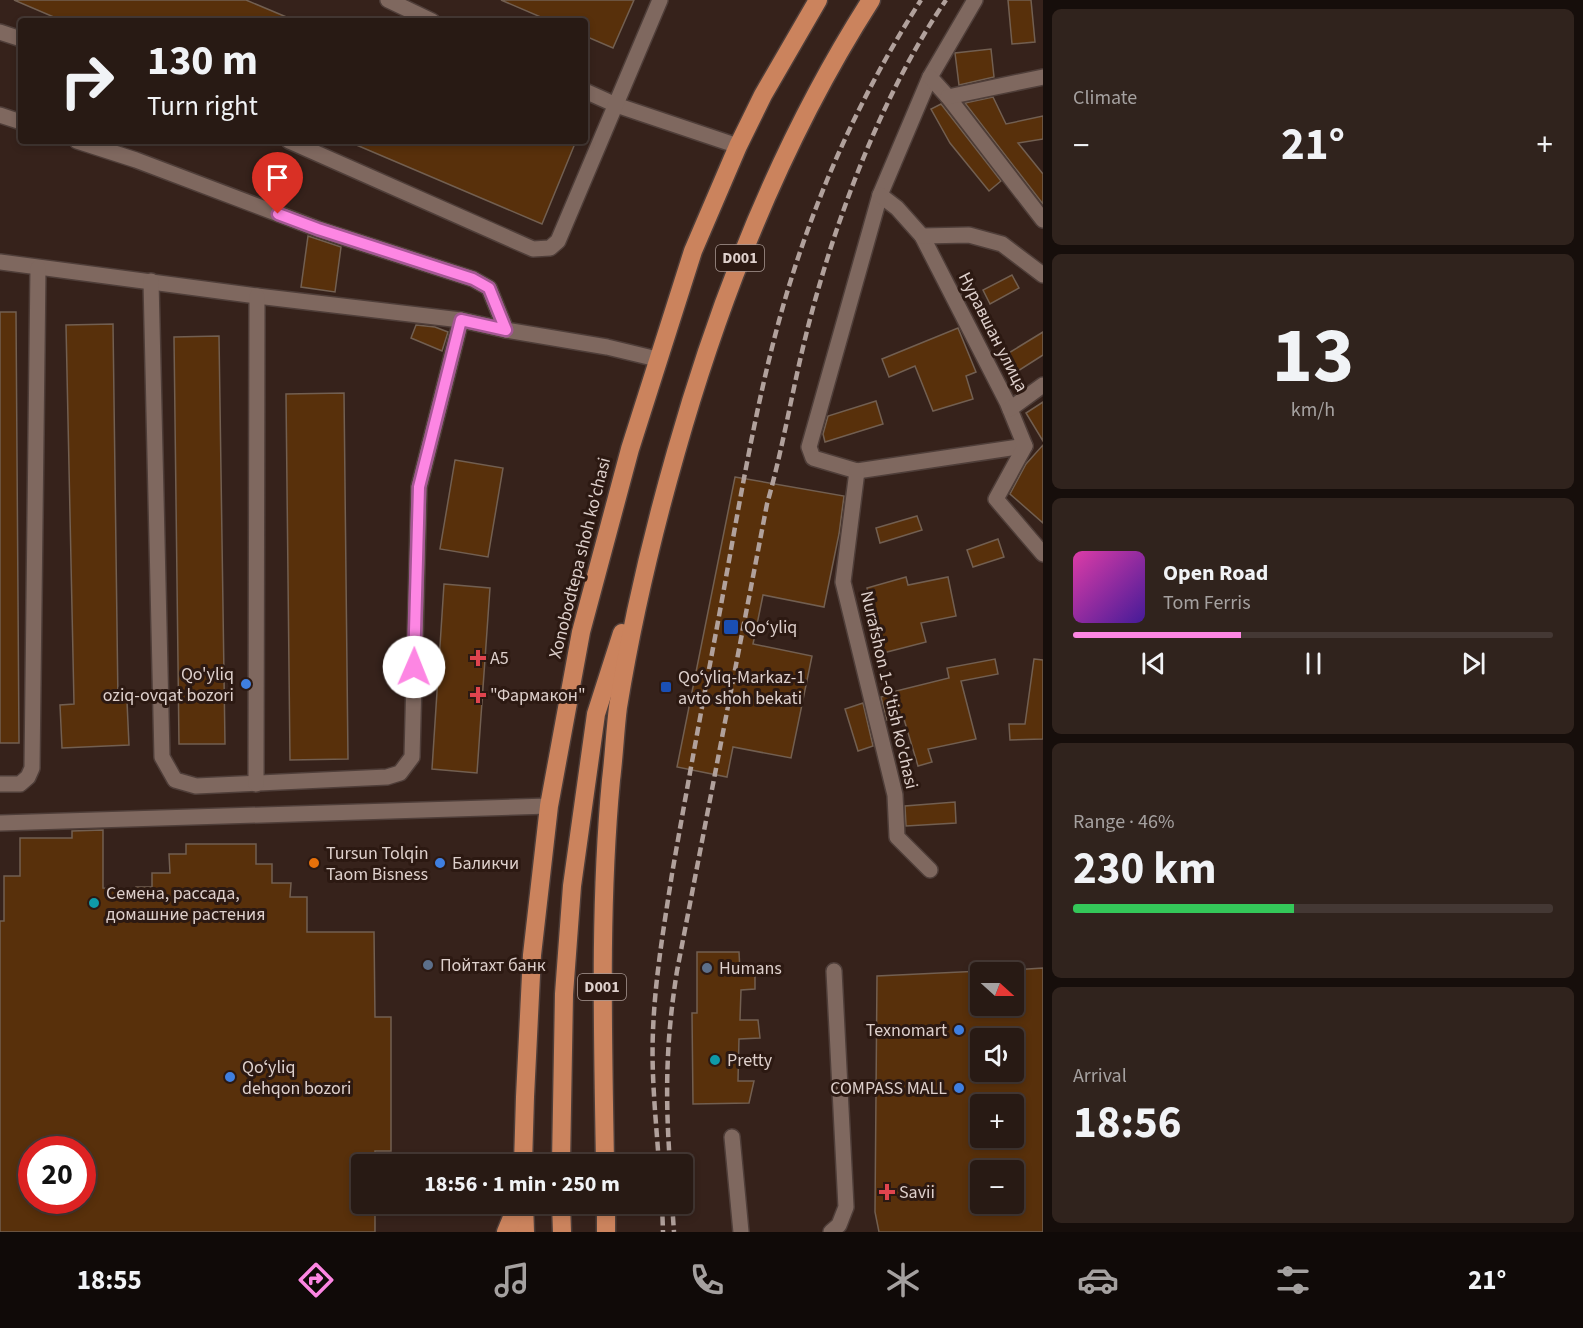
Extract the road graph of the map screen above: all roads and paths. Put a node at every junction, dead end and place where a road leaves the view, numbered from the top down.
1 (388, 0) edge
2 (660, 0) edge
3 (818, 0) edge
4 (871, 0) edge
5 (975, 0) edge
6 (426, 18) edge
7 (0, 32) edge
8 (18, 38) edge
9 (1043, 76) edge
10 (930, 77) junction
11 (588, 92) edge
12 (948, 97) junction
13 (616, 105) junction
14 (0, 115) edge
15 (18, 121) edge
16 (86, 144) edge
17 (296, 144) edge
18 (738, 146) junction
19 (880, 195) junction
20 (1043, 220) edge
21 (922, 236) junction
22 (0, 262) edge
23 (38, 268) junction
24 (1043, 275) edge
25 (151, 281) junction
26 (257, 296) junction
27 (461, 320) junction
28 (506, 330) junction
29 (657, 359) junction
30 (1043, 385) edge
31 (1010, 409) junction
32 (1025, 446) junction
33 (857, 471) junction
34 (653, 534) junction
35 (1043, 554) edge
36 (0, 784) edge
37 (256, 784) junction
38 (549, 806) junction
39 (0, 823) edge
40 (930, 870) dead end
41 (834, 971) dead end
42 (732, 1137) dead end
43 (523, 1154) edge
44 (561, 1154) edge
45 (605, 1154) edge
46 (513, 1214) edge
47 (524, 1214) edge
48 (561, 1214) edge
49 (606, 1214) edge
50 (506, 1232) edge
51 (525, 1232) edge
52 (562, 1232) edge
53 (606, 1232) edge
54 (741, 1232) edge
55 (831, 1232) edge

1 - 6 street
2 - 13 street
3 - 18 highway, Xonobodtepa shoh ko'chasi / D001
4 - 34 highway, D001
5 - 10 street
7 - 8 street
9 - 12 street
10 - 12 street
10 - 19 street
11 - 13 street
12 - 20 street
13 - 17 street
13 - 18 street
14 - 15 street
16 - 28 street
18 - 29 highway, Xonobodtepa shoh ko'chasi / D001
19 - 21 street, Нуравшан улица
19 - 33 street
21 - 24 street
21 - 31 street, Нуравшан улица
22 - 23 street
23 - 25 street
23 - 36 street
25 - 26 street
25 - 37 street
26 - 27 street
26 - 37 street
27 - 28 street
27 - 37 street
28 - 29 street
29 - 38 highway, Xonobodtepa shoh ko'chasi / D001
30 - 31 street
31 - 32 street, Нуравшан улица
32 - 33 street
32 - 35 street
33 - 40 street, Nurafshon 1-o'tish ko'chasi
34 - 44 highway
34 - 45 highway, D001
38 - 39 street
38 - 43 highway, Xonobodtepa shoh ko'chasi / D001
41 - 55 street
42 - 54 street
46 - 50 highway
47 - 51 highway
48 - 52 highway
49 - 53 highway

